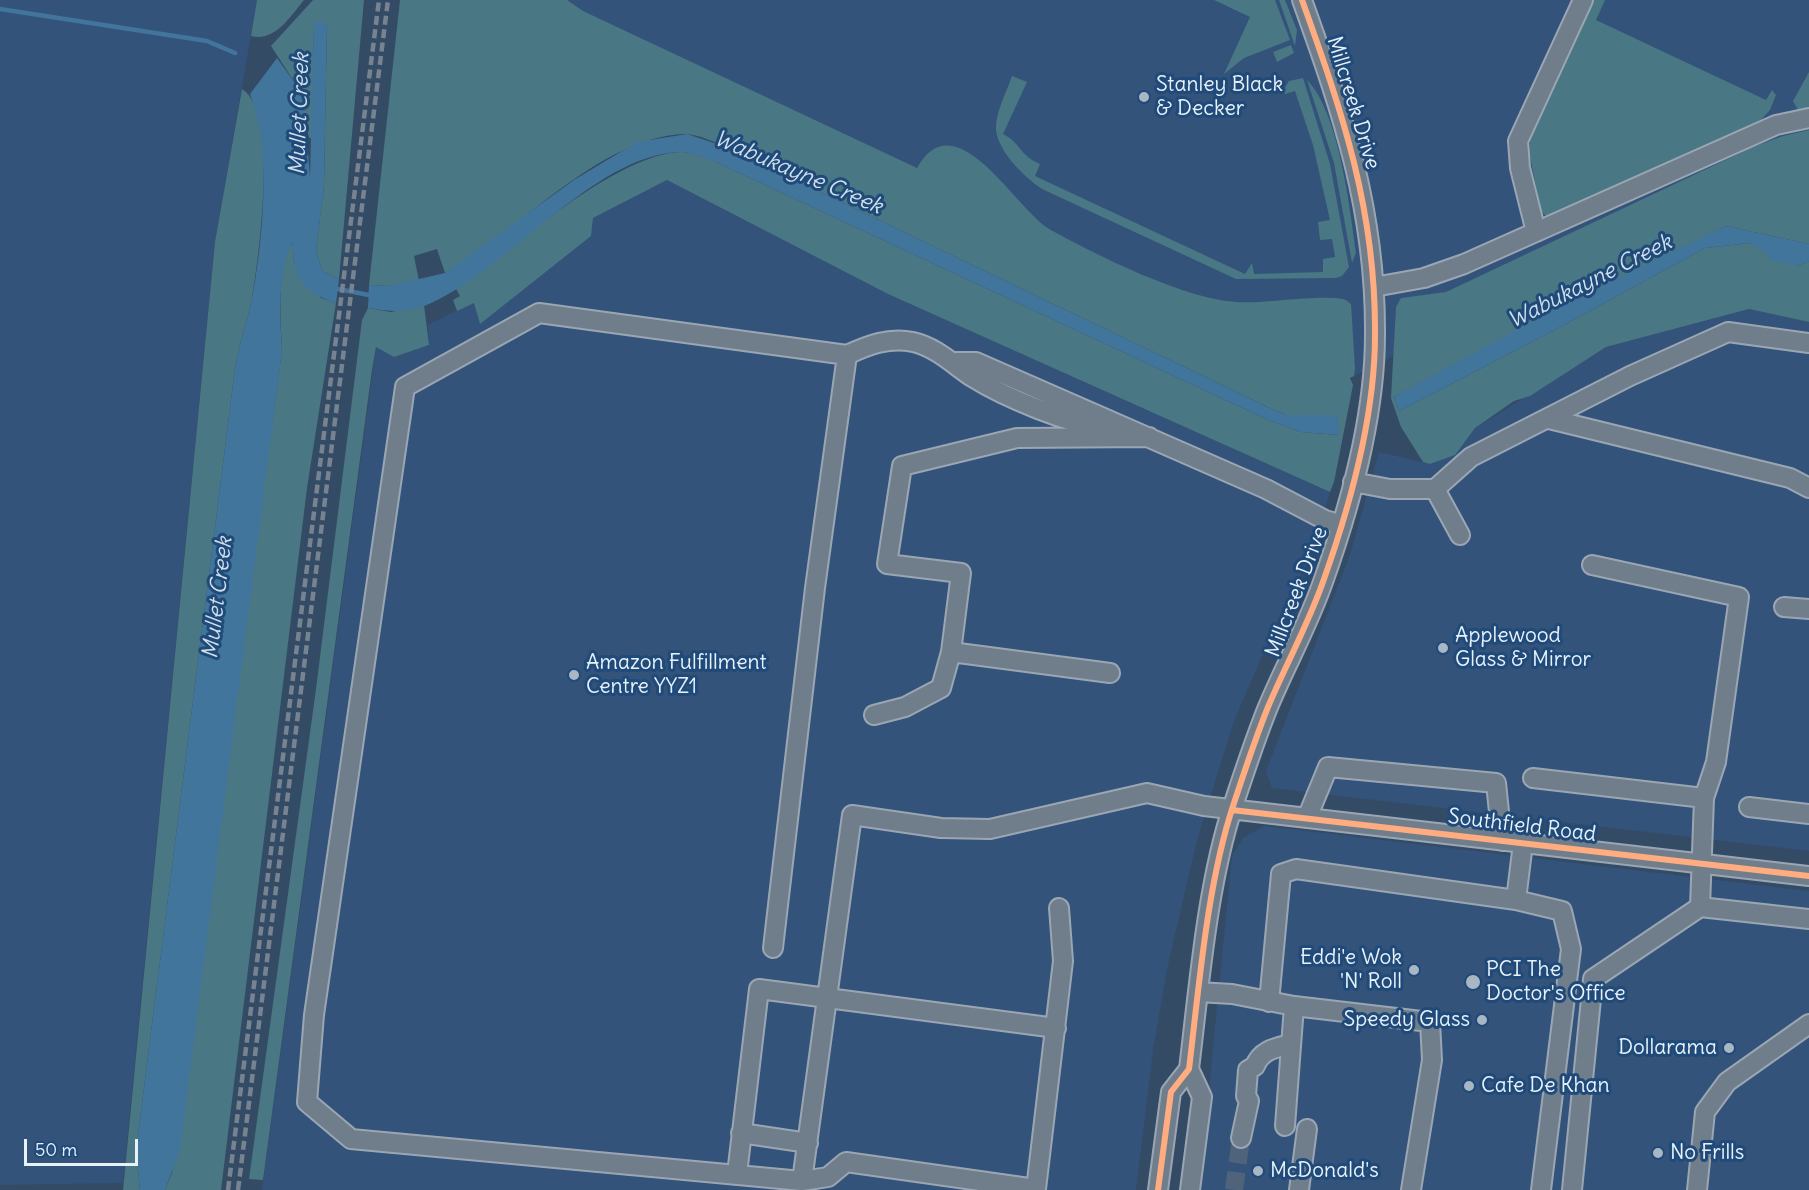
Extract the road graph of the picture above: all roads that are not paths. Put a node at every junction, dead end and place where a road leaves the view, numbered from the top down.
1 (1302, 0) edge
2 (1583, 0) edge
3 (1809, 118) edge
4 (1536, 232) junction
5 (1374, 287) junction
6 (1809, 343) edge
7 (847, 355) junction
8 (1549, 419) junction
9 (1149, 437) junction
10 (1353, 482) junction
11 (1809, 488) edge
12 (1435, 489) junction
13 (1342, 525) junction
14 (1460, 535) dead end
15 (1592, 565) dead end
16 (1784, 607) dead end
17 (1809, 609) edge
18 (951, 652) junction
19 (1110, 673) dead end
20 (874, 715) dead end
21 (1533, 778) dead end
22 (1704, 798) junction
23 (1749, 807) dead end
24 (1232, 810) junction
25 (1809, 814) edge
26 (1306, 818) junction
27 (1502, 841) junction
28 (1523, 843) junction
29 (1700, 863) junction
30 (1809, 876) edge
31 (1516, 900) junction
32 (1700, 907) junction
33 (1059, 908) dead end
34 (1809, 919) edge
35 (772, 948) dead end
36 (1198, 992) junction
37 (827, 997) junction
38 (1269, 1002) junction
39 (1294, 1006) junction
40 (1809, 1024) edge
41 (1056, 1028) junction
42 (1291, 1044) junction
43 (1189, 1070) junction
44 (1285, 1126) dead end
45 (1307, 1128) dead end
46 (741, 1133) junction
47 (1241, 1138) tunnel mouth
48 (808, 1143) junction
49 (736, 1173) junction
50 (802, 1181) junction
51 (1158, 1190) edge
52 (1190, 1190) edge
53 (1299, 1190) edge
54 (1411, 1190) edge
55 (1541, 1190) edge
56 (1572, 1190) edge
57 (1697, 1190) edge

1 - 5 street, Millcreek Drive
2 - 4 street
3 - 4 street
4 - 5 street
5 - 10 street, Millcreek Drive
6 - 8 street
7 - 9 street
7 - 35 street
7 - 49 street
8 - 11 street
8 - 12 street
9 - 13 street
9 - 18 street
10 - 12 street
10 - 13 street, Millcreek Drive
12 - 14 street
13 - 24 street, Millcreek Drive
15 - 22 street
16 - 17 street
18 - 19 street
18 - 20 street
21 - 22 street
22 - 29 street
23 - 25 street
24 - 26 street, Southfield Road
24 - 36 street, Millcreek Drive
24 - 37 street, Southfield Road
26 - 27 street, Southfield Road
26 - 27 street
27 - 28 street, Southfield Road
28 - 29 street, Southfield Road
28 - 31 street
29 - 30 street, Southfield Road
29 - 32 street
31 - 38 street
31 - 55 street
32 - 34 street
32 - 56 street
33 - 41 street
36 - 38 street
36 - 43 street, Millcreek Drive
37 - 41 street
37 - 46 street
37 - 48 street
38 - 39 street
39 - 42 street
39 - 54 street
40 - 57 street
41 - 50 street
42 - 44 street
42 - 47 street
43 - 51 street
43 - 52 street
45 - 53 street
46 - 48 street
46 - 49 street
48 - 50 street
49 - 50 street

